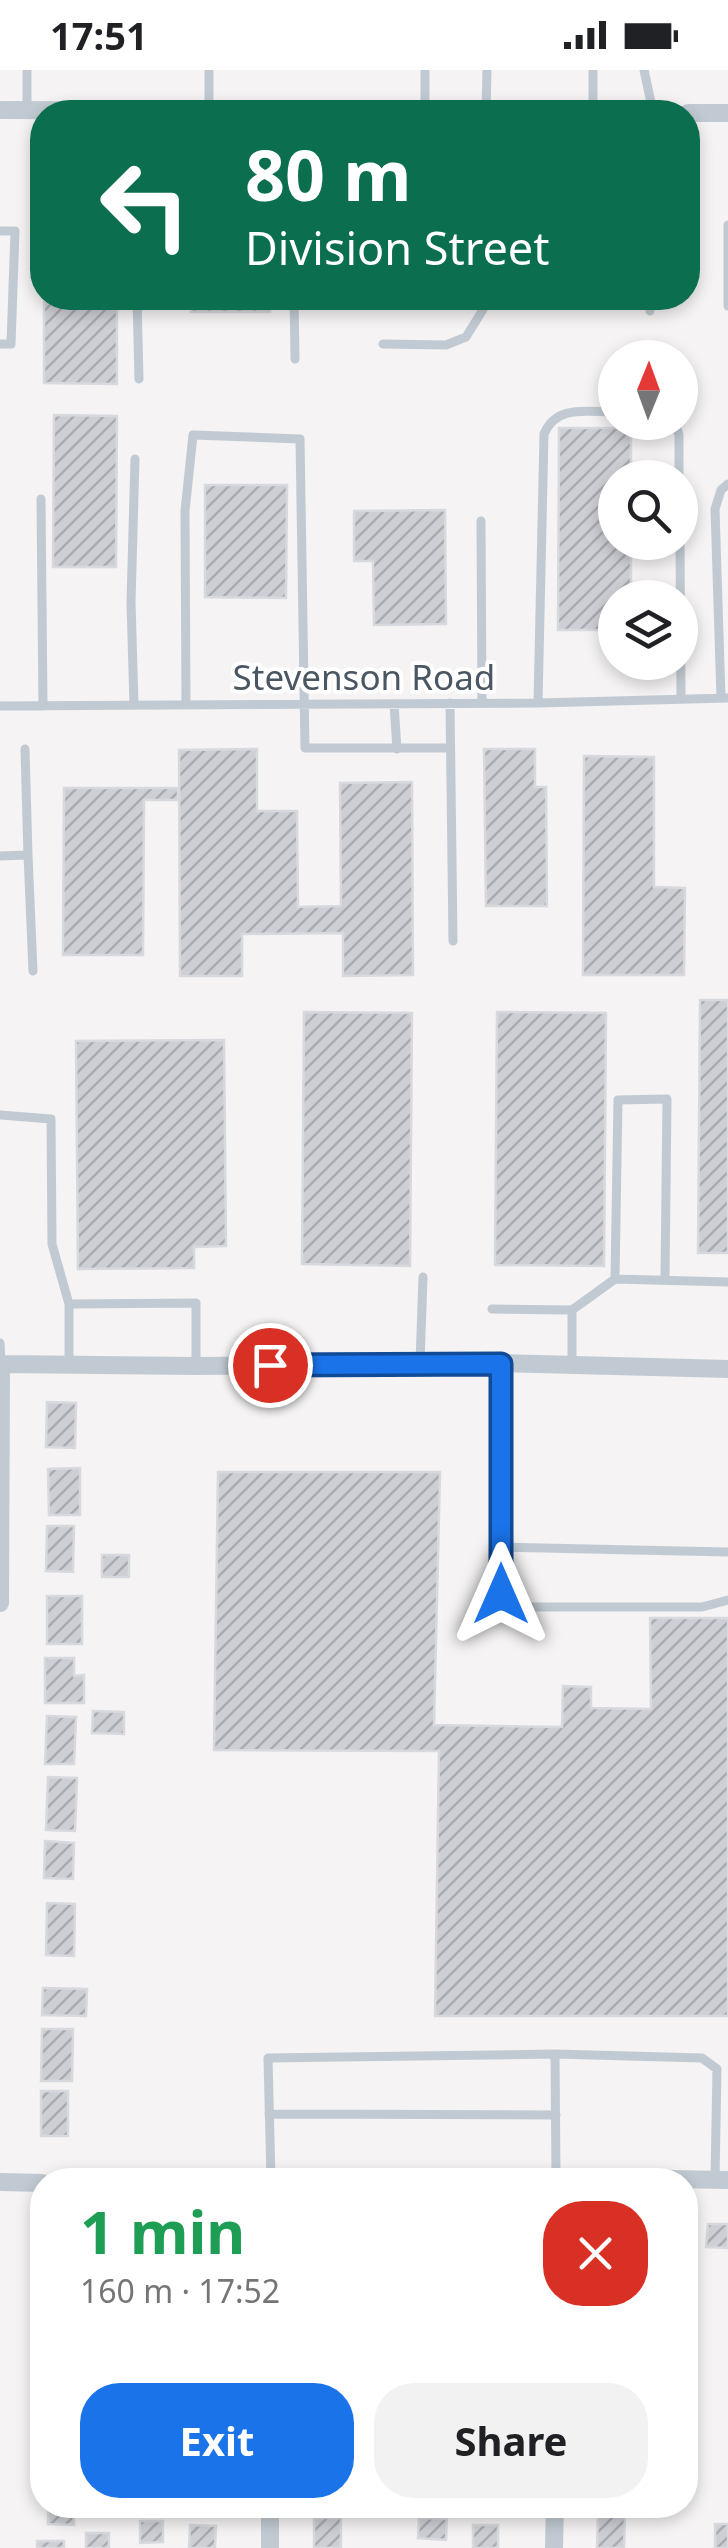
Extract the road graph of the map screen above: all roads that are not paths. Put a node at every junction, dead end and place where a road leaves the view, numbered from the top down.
1 (27, 70) edge
2 (209, 70) edge
3 (426, 70) edge
4 (487, 70) edge
5 (594, 70) edge
6 (644, 70) edge
7 (209, 100) edge
8 (425, 100) edge
9 (486, 100) edge
10 (593, 100) edge
11 (650, 100) edge
12 (0, 110) edge
13 (27, 110) junction
14 (30, 110) edge
15 (700, 113) edge
16 (728, 113) edge
17 (728, 225) edge
18 (0, 232) edge
19 (728, 306) edge
20 (137, 310) edge
21 (294, 310) edge
22 (483, 310) edge
23 (0, 344) edge
24 (383, 344) dead end
25 (295, 359) dead end
26 (139, 379) dead end
27 (598, 412) edge
28 (135, 459) dead end
29 (728, 484) edge
30 (42, 498) dead end
31 (481, 520) dead end
32 (680, 560) edge
33 (725, 698) edge
34 (681, 699) junction
35 (538, 702) junction
36 (450, 703) junction
37 (482, 703) junction
38 (304, 704) junction
39 (394, 704) junction
40 (134, 705) junction
41 (186, 705) junction
42 (0, 706) edge
43 (43, 706) junction
44 (25, 748) dead end
45 (397, 748) junction
46 (450, 748) junction
47 (28, 855) junction
48 (0, 856) edge
49 (453, 941) dead end
50 (33, 970) dead end
51 (0, 1115) edge
52 (422, 1277) dead end
53 (615, 1279) junction
54 (665, 1280) junction
55 (728, 1282) edge
56 (69, 1304) junction
57 (492, 1309) dead end
58 (572, 1310) junction
59 (0, 1343) edge
60 (420, 1363) junction
61 (0, 1364) edge
62 (501, 1364) junction
63 (68, 1365) junction
64 (572, 1365) junction
65 (196, 1366) junction
66 (728, 1368) edge
67 (502, 1547) junction
68 (728, 1552) edge
69 (728, 1600) edge
70 (0, 1603) edge
71 (554, 2054) junction
72 (270, 2114) junction
73 (556, 2115) junction
74 (271, 2168) edge
75 (556, 2168) edge
76 (722, 2179) edge
77 (0, 2182) edge
78 (30, 2182) edge
79 (270, 2518) edge
80 (554, 2518) edge
81 (270, 2548) edge
82 (554, 2548) edge

1 - 13 lane
2 - 7 lane
3 - 8 lane
4 - 9 lane
5 - 10 lane
6 - 11 lane
12 - 13 street
13 - 14 street
15 - 16 street
17 - 19 lane
18 - 23 lane
20 - 26 lane
21 - 25 lane
22 - 24 lane
27 - 35 lane
28 - 40 lane
29 - 33 lane
30 - 43 lane
31 - 37 lane
32 - 34 lane
33 - 34 lane, Stevenson Road
34 - 35 lane, Stevenson Road
35 - 37 lane, Stevenson Road
36 - 37 lane, Stevenson Road
36 - 39 lane, Stevenson Road
36 - 46 lane
38 - 39 lane, Stevenson Road
38 - 41 lane, Stevenson Road
38 - 41 lane
38 - 45 lane
39 - 45 lane
40 - 41 lane, Stevenson Road
40 - 43 lane, Stevenson Road
42 - 43 lane, Stevenson Road
44 - 47 lane
45 - 46 lane
46 - 49 lane
47 - 48 lane
47 - 50 lane
51 - 56 lane
52 - 60 lane
53 - 54 lane
53 - 54 lane
53 - 58 lane
54 - 55 lane
56 - 63 lane
56 - 65 lane
57 - 58 lane
58 - 64 lane
59 - 61 lane
60 - 62 street
60 - 65 street
61 - 63 street
61 - 70 street
62 - 64 street
62 - 67 lane
63 - 65 street
64 - 66 street
67 - 68 lane
67 - 69 lane
71 - 72 lane
71 - 73 lane
71 - 76 lane
72 - 73 lane
72 - 74 lane
73 - 75 lane
77 - 78 street
79 - 81 street
80 - 82 street

